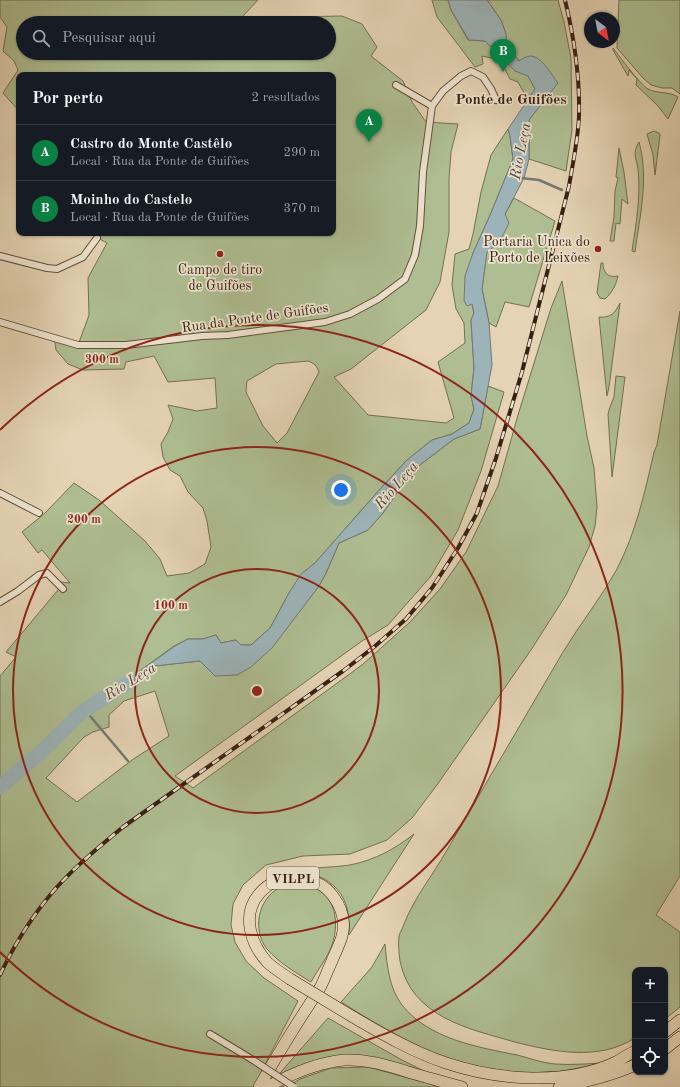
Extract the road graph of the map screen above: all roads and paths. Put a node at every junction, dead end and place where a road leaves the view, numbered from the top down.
1 (396, 85) dead end
2 (496, 100) dead end
3 (432, 106) junction
4 (97, 238) dead end
5 (0, 256) edge
6 (0, 322) edge
7 (0, 493) edge
8 (7, 497) junction
9 (0, 499) edge
10 (39, 513) dead end
11 (63, 589) dead end
12 (0, 602) edge
13 (316, 995) edge
14 (316, 995) edge
15 (316, 995) edge
16 (316, 995) edge
17 (680, 1020) edge
18 (668, 1030) edge
19 (210, 1034) dead end
20 (680, 1037) edge
21 (668, 1047) edge
22 (632, 1053) edge
23 (632, 1066) edge
24 (259, 1087) edge
25 (267, 1087) edge
26 (294, 1087) edge
27 (462, 1087) edge
28 (559, 1087) edge

1 - 3 street
2 - 3 street, Rua da Ponte de Guifões
3 - 6 street, Rua da Ponte de Guifões
4 - 5 street
7 - 8 street
8 - 9 street
8 - 10 street
11 - 12 street
13 - 22 highway, VILPL, bridge
14 - 15 highway, VILPL, bridge
16 - 24 highway, VILPL, bridge
17 - 18 highway
19 - 26 street, bridge
20 - 21 highway
23 - 28 highway
25 - 27 highway

